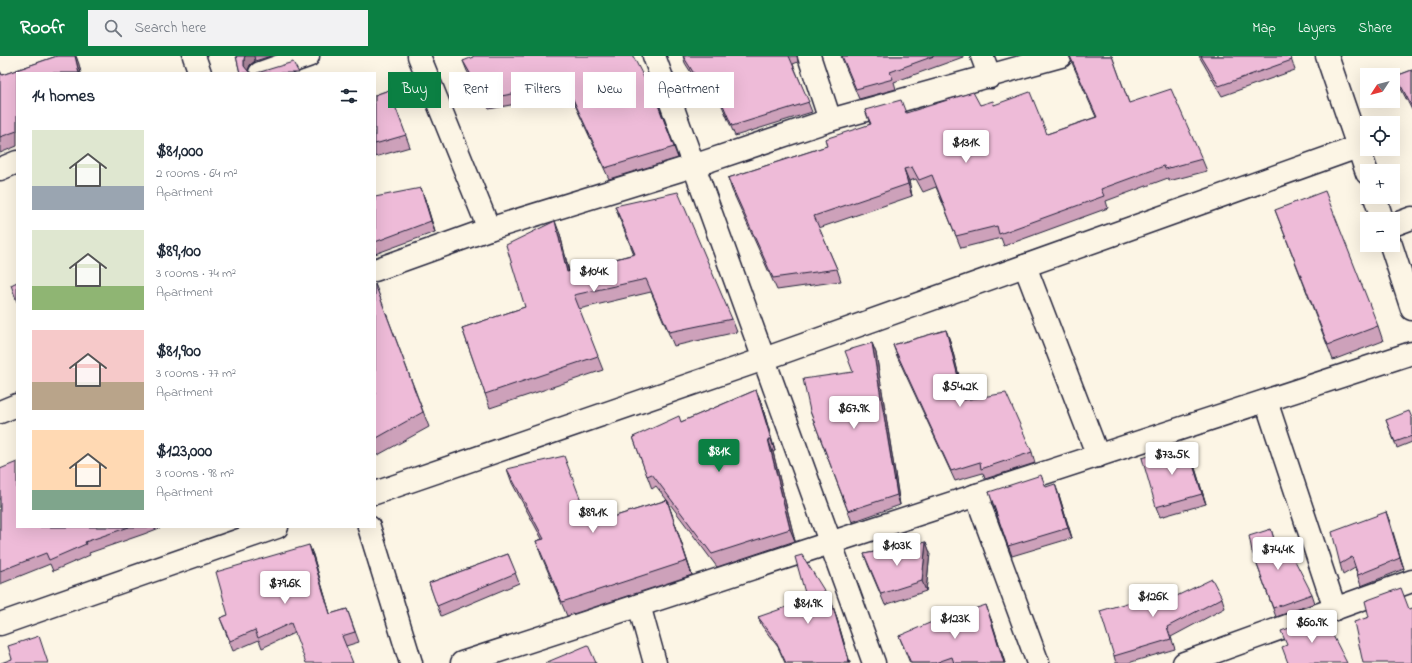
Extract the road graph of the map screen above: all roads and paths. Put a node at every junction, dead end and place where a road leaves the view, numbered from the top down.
1 (194, 56) edge
2 (308, 56) edge
3 (419, 56) edge
4 (654, 56) edge
5 (809, 56) edge
6 (982, 56) edge
7 (1061, 56) edge
8 (1333, 58) edge
9 (200, 72) edge
10 (263, 72) edge
11 (990, 76) junction
12 (830, 120) junction
13 (1358, 147) junction
14 (16, 162) edge
15 (1364, 164) edge
16 (693, 166) junction
17 (0, 168) edge
18 (1412, 218) edge
19 (1400, 222) edge
20 (489, 229) junction
21 (1393, 252) edge
22 (1025, 266) junction
23 (376, 270) edge
24 (1412, 309) edge
25 (1412, 353) edge
26 (764, 359) junction
27 (1266, 401) junction
28 (1098, 456) junction
29 (376, 493) edge
30 (976, 495) junction
31 (275, 528) edge
32 (369, 528) edge
33 (830, 543) junction
34 (1412, 581) edge
35 (639, 605) junction
36 (1335, 609) junction
37 (0, 624) edge
38 (412, 663) edge
39 (462, 663) edge
40 (656, 663) edge
41 (874, 663) edge
42 (1038, 663) edge
43 (1184, 663) edge

1 - 9 street
2 - 10 street
3 - 20 street
4 - 16 street
5 - 12 street
6 - 11 street
7 - 11 street
8 - 13 street
11 - 12 street
12 - 16 street
13 - 15 street
13 - 22 street
14 - 17 street
16 - 20 street
16 - 26 street
18 - 19 street
20 - 23 street
21 - 24 street
22 - 26 street
22 - 28 street
25 - 27 street
26 - 29 street
26 - 33 street
27 - 28 street
27 - 36 street
28 - 30 street
30 - 33 street
30 - 42 street
31 - 37 street
32 - 38 street
33 - 35 street
33 - 41 street
34 - 36 street
35 - 39 street
35 - 40 street
36 - 43 street

